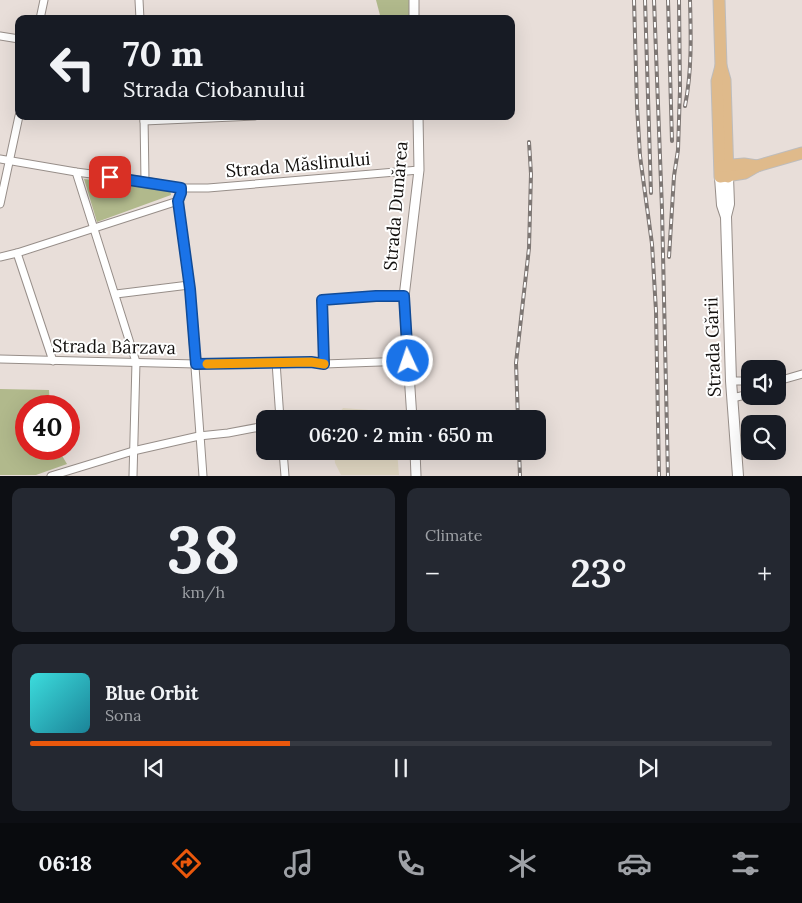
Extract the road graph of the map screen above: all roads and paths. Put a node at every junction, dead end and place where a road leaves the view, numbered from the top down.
1 (44, 0) edge
2 (139, 0) edge
3 (414, 0) edge
4 (719, 0) edge
5 (41, 15) edge
6 (140, 15) edge
7 (414, 15) edge
8 (0, 36) edge
9 (15, 38) edge
10 (18, 120) edge
11 (144, 120) edge
12 (418, 120) edge
13 (802, 153) edge
14 (0, 159) edge
15 (9, 161) junction
16 (419, 170) junction
17 (724, 171) junction
18 (76, 172) junction
19 (145, 181) junction
20 (181, 188) junction
21 (178, 201) junction
22 (0, 204) edge
23 (94, 228) junction
24 (17, 253) junction
25 (0, 257) edge
26 (189, 285) junction
27 (116, 294) junction
28 (404, 296) junction
29 (0, 358) edge
30 (53, 361) junction
31 (408, 361) junction
32 (136, 362) junction
33 (276, 362) junction
34 (196, 364) junction
35 (324, 364) junction
36 (802, 374) edge
37 (786, 379) edge
38 (731, 381) junction
39 (741, 381) edge
40 (741, 396) edge
41 (732, 398) junction
42 (279, 410) edge
43 (411, 410) edge
44 (256, 428) edge
45 (199, 436) junction
46 (134, 451) junction
47 (284, 460) edge
48 (415, 460) edge
49 (51, 476) edge
50 (133, 476) edge
51 (203, 476) edge
52 (285, 476) edge
53 (416, 476) edge
54 (738, 476) edge

1 - 5 street
2 - 6 street
3 - 7 street
4 - 17 main road, Strada Gării
8 - 9 street
10 - 15 street
11 - 19 street
12 - 16 street, Strada Dunărea
13 - 17 main road
14 - 15 street, Strada Măslinului
15 - 18 street, Strada Măslinului
15 - 22 street
16 - 20 street, Strada Măslinului
16 - 28 street, Strada Dunărea
17 - 38 main road, Strada Gării
18 - 19 street, Strada Măslinului
18 - 23 street
19 - 20 street, Strada Măslinului
20 - 21 street
21 - 23 street
21 - 26 street
23 - 24 street
23 - 27 street
24 - 25 street
24 - 30 street
26 - 27 street
26 - 34 street
27 - 32 street
28 - 31 street, Strada Dunărea
28 - 35 street
29 - 30 street, Strada Bârzava
30 - 32 street, Strada Bârzava
31 - 35 street, Strada Bârzava
31 - 43 street, Strada Dunărea
32 - 34 street, Strada Bârzava
32 - 46 street
33 - 34 street, Strada Bârzava
33 - 35 street, Strada Bârzava
33 - 42 street
34 - 45 street
36 - 37 street
38 - 39 street
38 - 41 main road, Strada Gării
40 - 41 street
41 - 54 main road, Strada Gării
44 - 45 street
45 - 46 street
45 - 51 street
46 - 49 street
46 - 50 street
47 - 52 street
48 - 53 street

